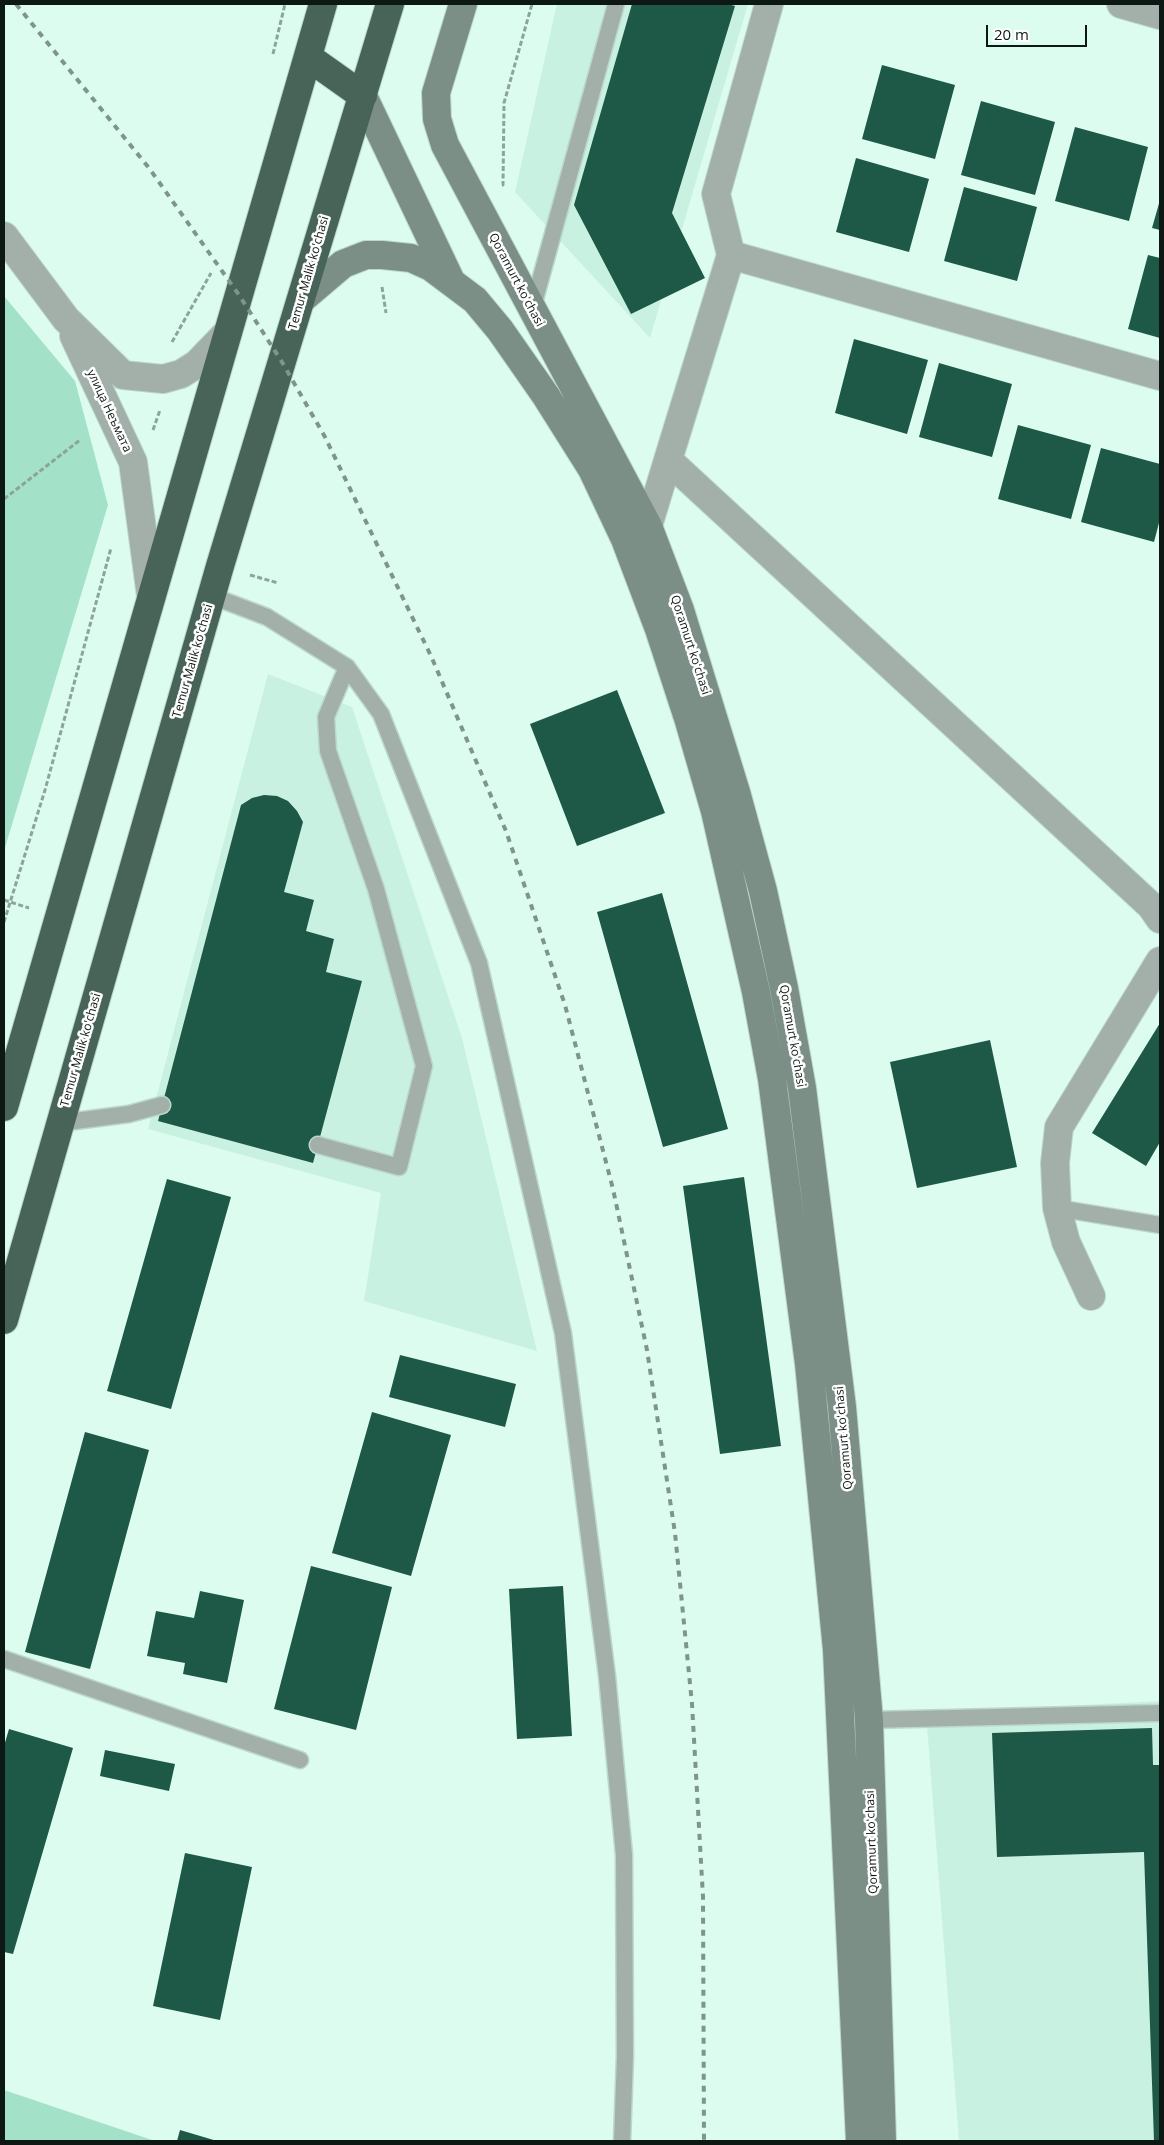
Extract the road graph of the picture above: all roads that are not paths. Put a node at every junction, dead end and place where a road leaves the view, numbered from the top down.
1 (323, 4) edge
2 (390, 4) edge
3 (463, 4) edge
4 (616, 4) edge
5 (770, 4) edge
6 (1121, 4) edge
7 (1160, 15) edge
8 (308, 57) junction
9 (363, 96) junction
10 (4, 236) edge
11 (731, 255) junction
12 (450, 279) junction
13 (303, 298) junction
14 (532, 311) junction
15 (66, 319) junction
16 (228, 332) junction
17 (1160, 376) edge
18 (668, 460) junction
19 (637, 532) junction
20 (151, 596) junction
21 (212, 596) junction
22 (347, 667) junction
23 (1157, 907) edge
24 (1160, 961) edge
25 (162, 1104) dead end
26 (4, 1107) edge
27 (60, 1123) junction
28 (318, 1145) dead end
29 (1057, 1208) junction
30 (1160, 1225) edge
31 (1091, 1296) dead end
32 (4, 1320) edge
33 (4, 1659) edge
34 (1160, 1713) edge
35 (868, 1720) junction
36 (300, 1760) dead end
37 (622, 2141) edge
38 (860, 2141) edge
39 (882, 2141) edge

1 - 8 highway
2 - 9 highway, Temur Malik ko'chasi
3 - 14 main road, Qoramurt koʻchasi
4 - 14 lane
5 - 11 street
6 - 7 street
8 - 9 highway
8 - 16 highway
9 - 12 main road
9 - 13 highway, Temur Malik ko'chasi
10 - 15 street, улица Неъмата
11 - 17 street
11 - 18 street
12 - 13 main road, Qoramurt koʻchasi
12 - 19 main road, Qoramurt koʻchasi
13 - 21 highway, Temur Malik ko'chasi
14 - 19 main road, Qoramurt koʻchasi
15 - 16 street, улица Неъмата
15 - 20 street, улица Неъмата
16 - 20 highway
18 - 19 street
18 - 23 street
19 - 35 main road, Qoramurt koʻchasi
19 - 38 main road, Qoramurt koʻchasi
20 - 26 highway
21 - 22 lane
21 - 27 highway, Temur Malik ko'chasi
22 - 28 lane
22 - 37 lane
24 - 29 street
25 - 27 lane
27 - 32 highway, Temur Malik ko'chasi
29 - 30 lane
29 - 31 street
33 - 36 lane
34 - 35 lane
35 - 39 main road, Qoramurt koʻchasi

